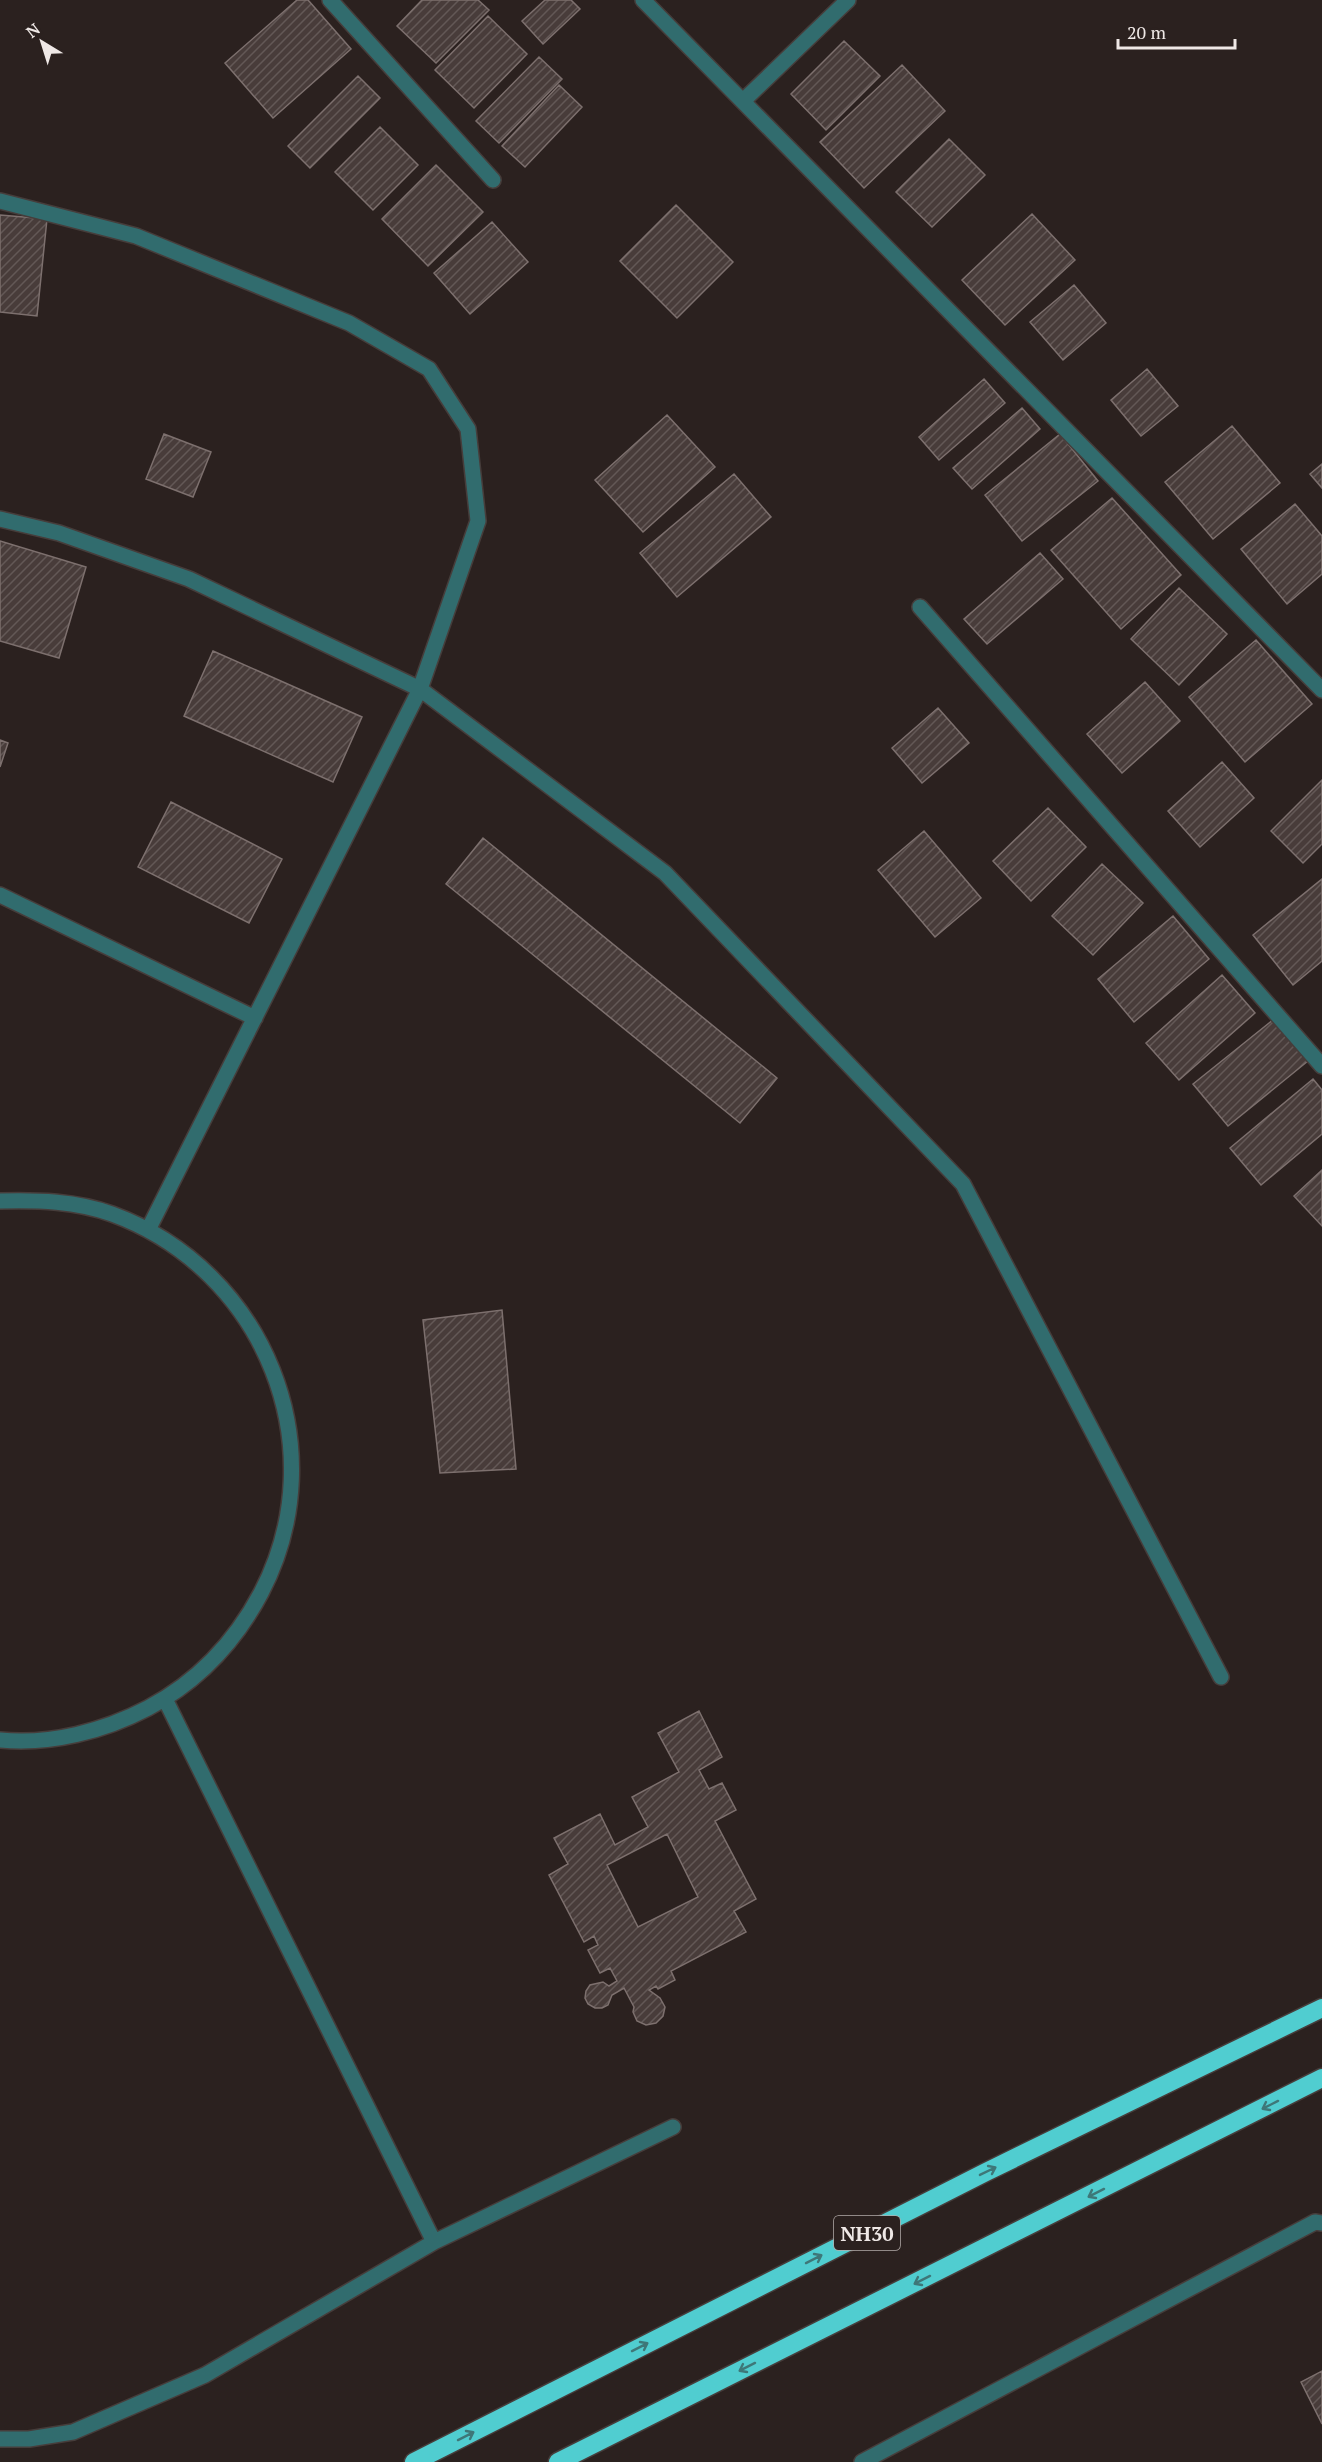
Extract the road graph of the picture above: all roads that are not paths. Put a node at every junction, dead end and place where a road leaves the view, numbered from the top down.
1 (330, 0) edge
2 (643, 0) edge
3 (848, 0) edge
4 (743, 100) junction
5 (493, 180) dead end
6 (0, 201) edge
7 (0, 519) edge
8 (920, 607) dead end
9 (420, 689) junction
10 (1322, 690) edge
11 (0, 895) edge
12 (255, 1018) junction
13 (1322, 1066) edge
14 (0, 1201) edge
15 (148, 1230) junction
16 (1221, 1677) dead end
17 (165, 1699) junction
18 (0, 1740) edge
19 (1322, 2008) edge
20 (1322, 2078) edge
21 (673, 2127) dead end
22 (1322, 2223) edge
23 (434, 2242) junction
24 (0, 2439) edge
25 (414, 2462) edge
26 (558, 2462) edge
27 (862, 2462) edge

1 - 5 street
2 - 4 street
3 - 4 street
4 - 10 street
6 - 9 street
7 - 9 street
8 - 13 street
9 - 12 street
9 - 16 street
11 - 12 street
12 - 15 street
14 - 15 street
15 - 17 street
17 - 18 street
17 - 23 street
25 -> 19 highway, NH30
20 -> 26 highway
21 - 23 street
22 - 27 street
23 - 24 street

